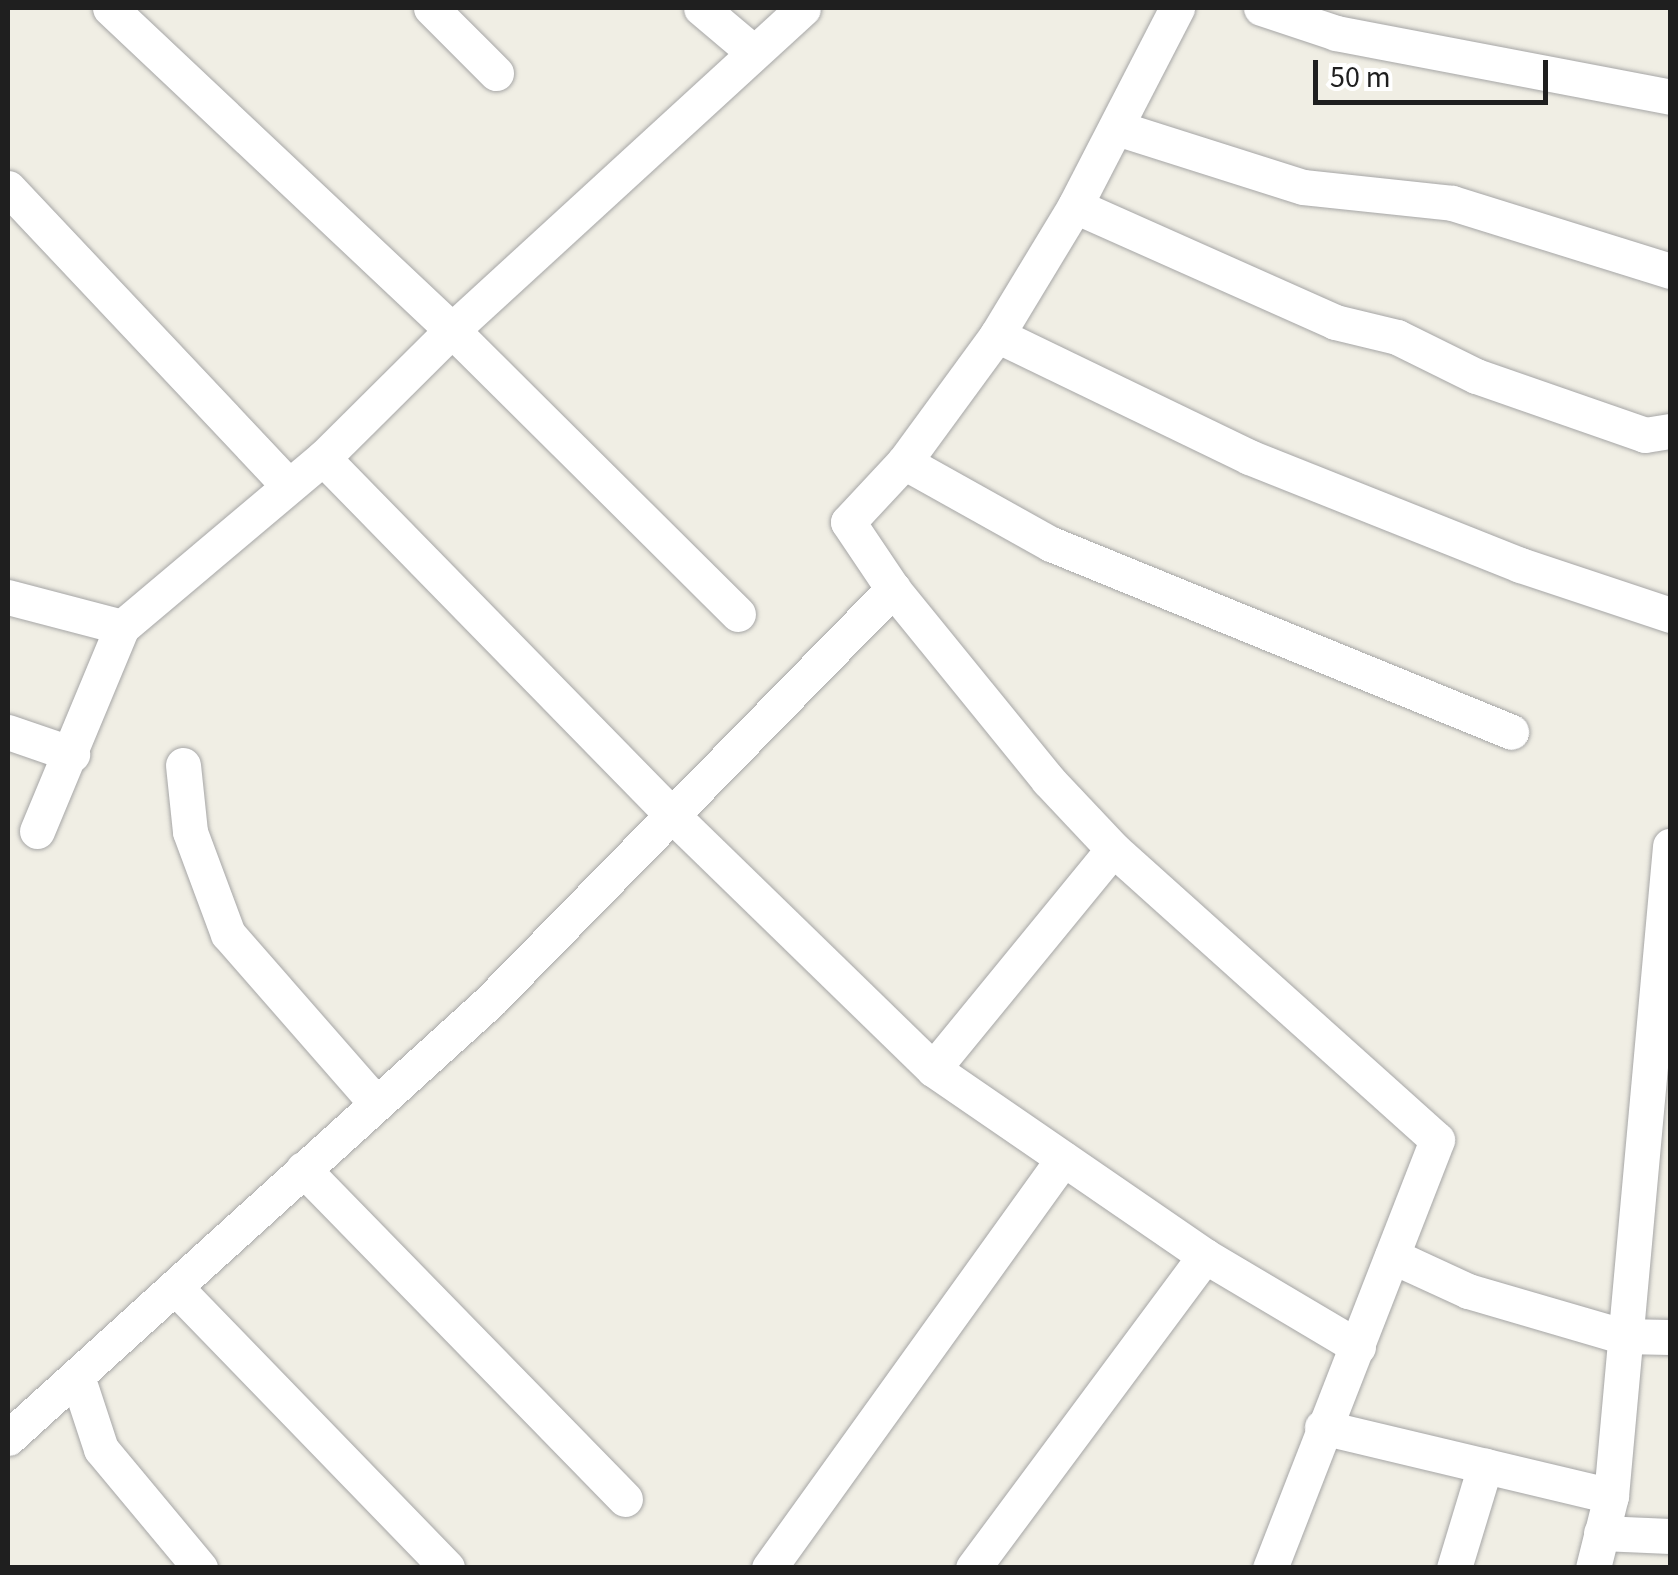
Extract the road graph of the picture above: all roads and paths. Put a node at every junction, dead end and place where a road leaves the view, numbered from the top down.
1 (110, 8) edge
2 (430, 8) edge
3 (700, 8) edge
4 (803, 8) edge
5 (1178, 8) edge
6 (1261, 8) edge
7 (1298, 13) edge
8 (754, 52) junction
9 (496, 73) dead end
10 (1670, 97) edge
11 (1117, 128) junction
12 (8, 188) edge
13 (1076, 206) junction
14 (1670, 270) edge
15 (452, 330) junction
16 (997, 335) junction
17 (1670, 431) edge
18 (323, 458) junction
19 (904, 462) junction
20 (288, 485) junction
21 (893, 590) junction
22 (8, 597) edge
23 (738, 614) dead end
24 (1670, 615) edge
25 (122, 627) junction
26 (8, 732) edge
27 (1510, 732) dead end
28 (72, 754) junction
29 (182, 764) dead end
30 (675, 818) junction
31 (37, 831) dead end
32 (1670, 846) edge
33 (1113, 849) junction
34 (933, 1069) junction
35 (376, 1103) junction
36 (1063, 1159) junction
37 (303, 1169) junction
38 (1205, 1256) junction
39 (1392, 1256) junction
40 (175, 1287) junction
41 (1622, 1336) junction
42 (1670, 1337) edge
43 (1358, 1347) junction
44 (77, 1376) junction
45 (1322, 1426) junction
46 (8, 1438) edge
47 (1485, 1466) junction
48 (1611, 1496) junction
49 (625, 1499) dead end
50 (1601, 1533) junction
51 (1670, 1536) edge
52 (200, 1568) edge
53 (447, 1568) edge
54 (769, 1568) edge
55 (973, 1568) edge
56 (1270, 1568) edge
57 (1454, 1568) edge
58 (1593, 1568) edge

1 - 15 street
2 - 9 street
3 - 8 street
4 - 8 street
5 - 11 street
6 - 7 street
7 - 10 street
8 - 15 street
11 - 13 street
11 - 14 street
12 - 20 street
13 - 16 street
13 - 17 street
15 - 18 street
15 - 23 street
16 - 19 street
16 - 24 street
18 - 20 street
18 - 30 street
19 - 21 street
19 - 27 street
20 - 25 street
21 - 30 street
21 - 33 street
22 - 25 street
25 - 28 street
26 - 28 street
28 - 31 street
29 - 35 street
30 - 34 street
30 - 35 street
32 - 41 street
33 - 34 street
33 - 39 street
34 - 36 street
35 - 37 street
36 - 38 street
36 - 54 street
37 - 40 street
37 - 49 street
38 - 43 street
38 - 55 street
39 - 41 street
39 - 43 street
40 - 44 street
40 - 53 street
41 - 42 street
41 - 48 street
43 - 45 street
44 - 46 street
44 - 52 street
45 - 47 street
45 - 56 street
47 - 48 street
47 - 57 street
48 - 50 street
50 - 51 street
50 - 58 street

